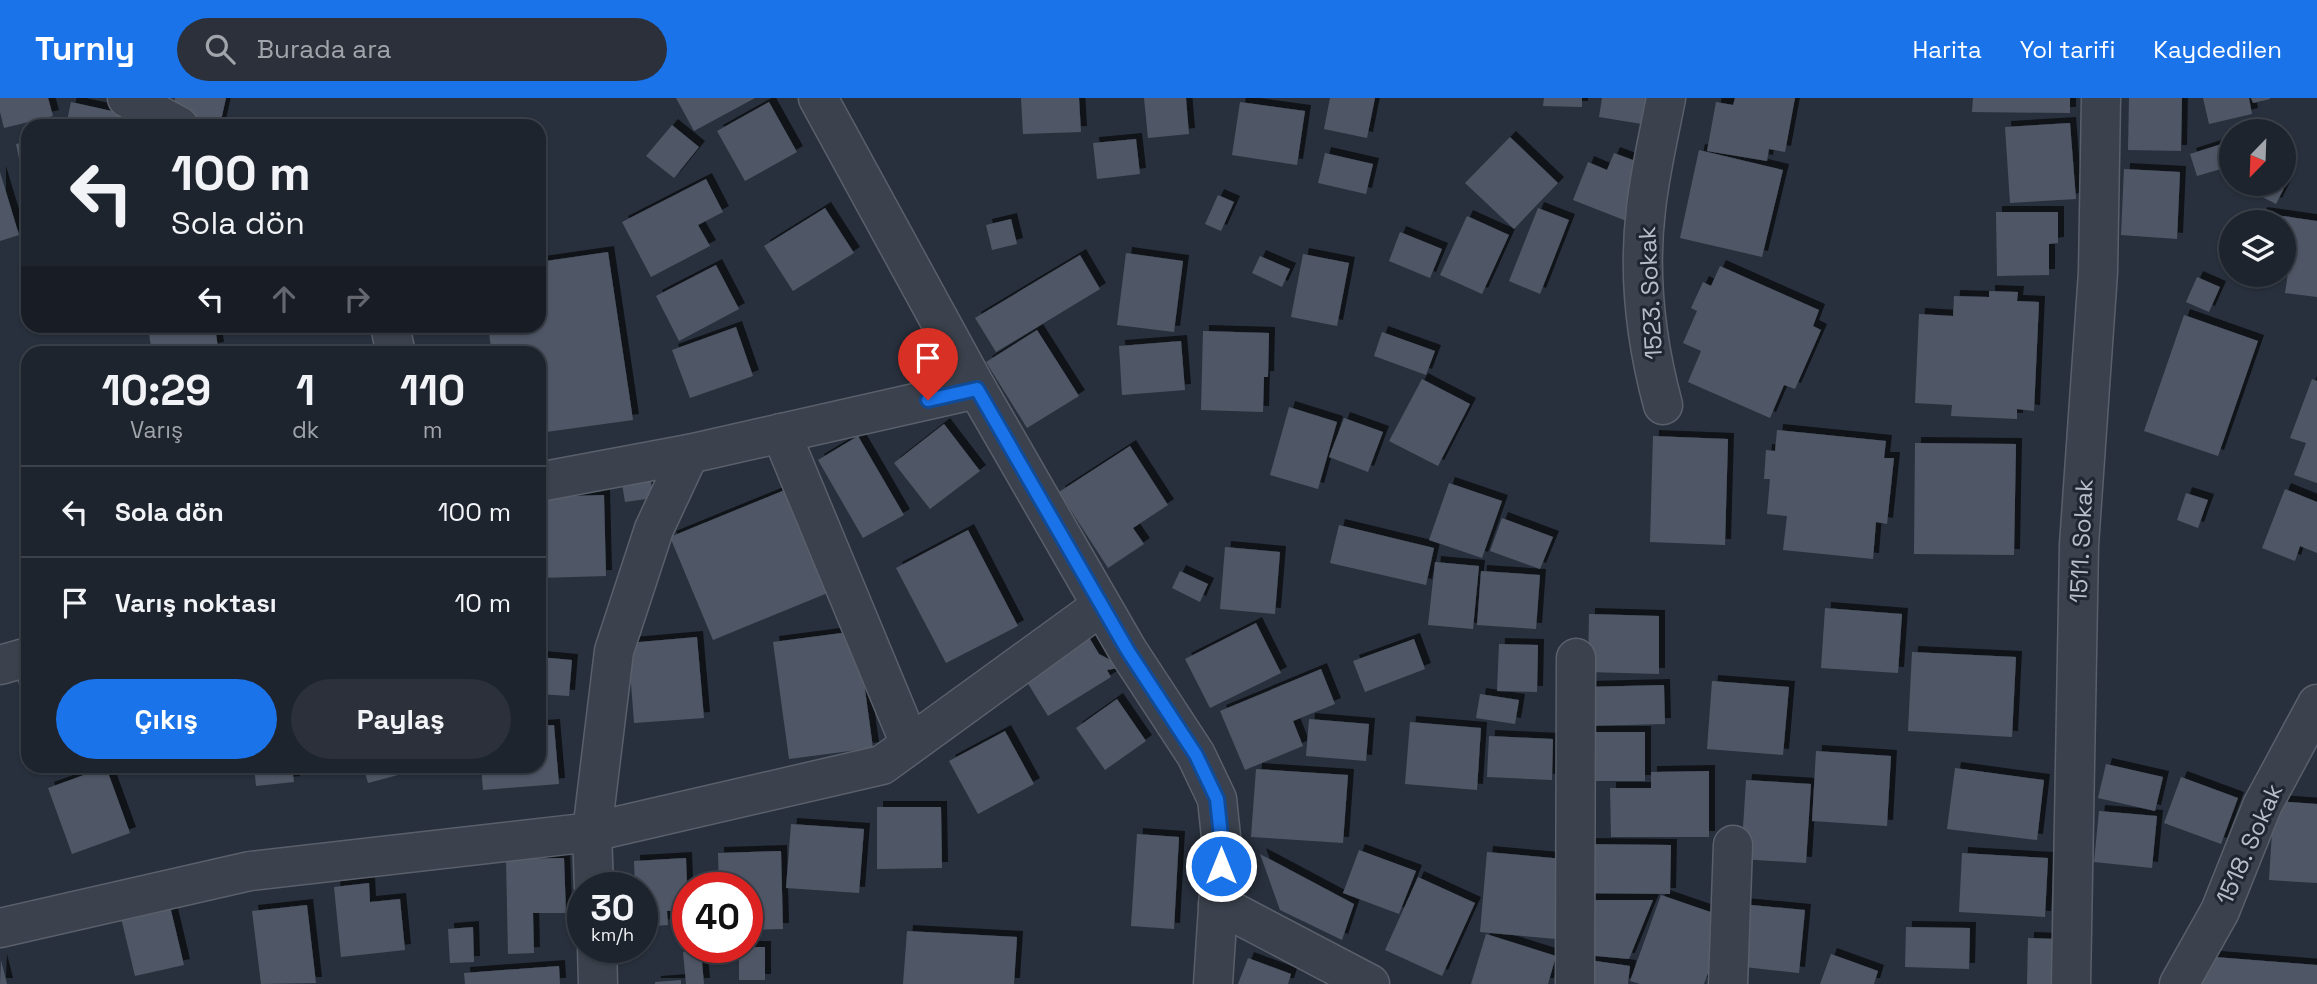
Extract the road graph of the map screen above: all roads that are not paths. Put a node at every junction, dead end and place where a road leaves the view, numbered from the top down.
1 (127, 98) edge
2 (818, 98) edge
3 (1666, 98) edge
4 (2101, 98) edge
5 (166, 119) edge
6 (977, 389) junction
7 (1663, 405) dead end
8 (781, 433) junction
9 (689, 454) junction
10 (546, 481) edge
11 (1101, 606) junction
12 (1576, 658) dead end
13 (21, 659) edge
14 (0, 665) edge
15 (2317, 704) edge
16 (910, 744) junction
17 (592, 832) junction
18 (1733, 845) dead end
19 (593, 872) edge
20 (1218, 904) junction
21 (0, 928) edge
22 (597, 963) edge
23 (598, 984) edge
24 (1213, 984) edge
25 (1370, 984) edge
26 (1574, 984) edge
27 (1728, 984) edge
28 (2071, 984) edge
29 (2179, 984) edge

1 - 5 street
2 - 6 street
3 - 7 street, 1523. Sokak
4 - 28 street, 1511. Sokak
6 - 8 street
6 - 11 street
8 - 9 street
8 - 16 street
9 - 10 street
9 - 17 street
11 - 16 street
11 - 20 street
12 - 26 street
13 - 14 street
15 - 29 street, 1518. Sokak
16 - 17 street
17 - 19 street
17 - 21 street
18 - 27 street
20 - 24 street
20 - 25 street
22 - 23 street

